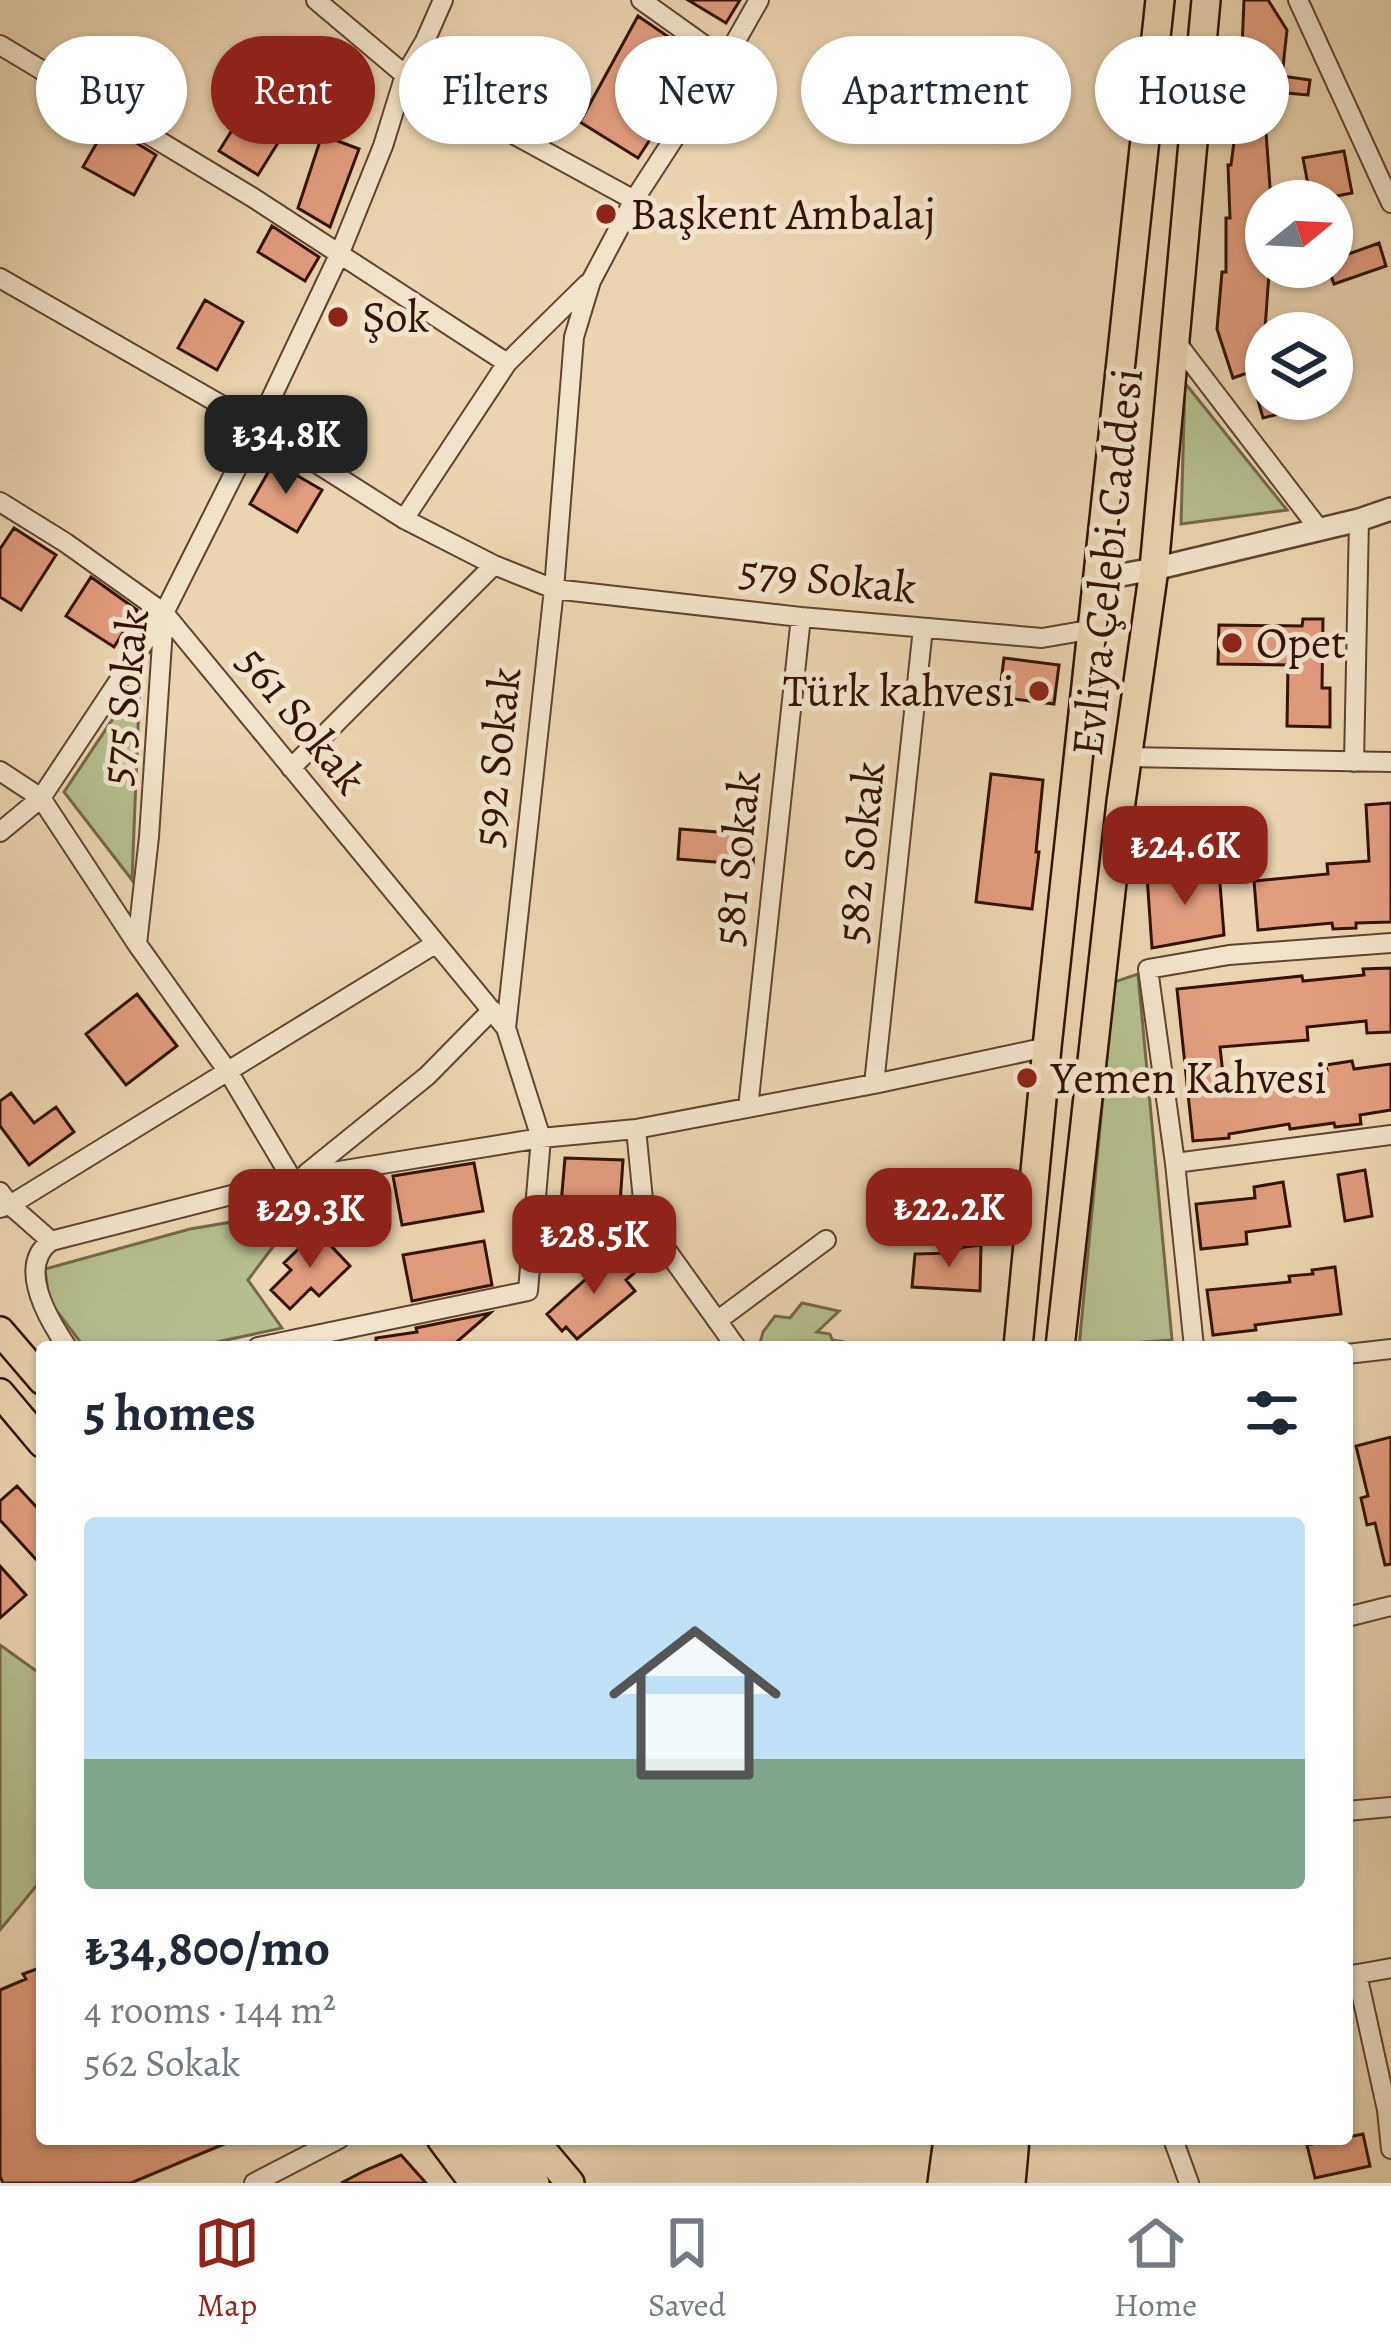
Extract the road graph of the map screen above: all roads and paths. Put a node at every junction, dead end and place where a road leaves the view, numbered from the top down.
1 (316, 0) edge
2 (443, 0) edge
3 (641, 0) edge
4 (759, 0) edge
5 (1160, 0) edge
6 (1206, 0) edge
7 (1298, 0) edge
8 (427, 36) edge
9 (691, 36) edge
10 (739, 36) edge
11 (0, 45) edge
12 (399, 70) edge
13 (399, 94) edge
14 (531, 144) edge
15 (670, 144) edge
16 (634, 200) junction
17 (1391, 202) edge
18 (339, 255) junction
19 (0, 278) edge
20 (591, 281) junction
21 (1174, 338) junction
22 (507, 363) junction
23 (258, 426) junction
24 (0, 502) edge
25 (1391, 509) edge
26 (404, 519) junction
27 (1359, 520) junction
28 (1319, 529) junction
29 (494, 565) junction
30 (1154, 569) junction
31 (1099, 579) junction
32 (554, 590) junction
33 (164, 613) junction
34 (801, 617) junction
35 (923, 628) junction
36 (1094, 629) junction
37 (1128, 757) junction
38 (1354, 762) junction
39 (1391, 762) edge
40 (291, 768) junction
41 (0, 770) edge
42 (41, 798) junction
43 (0, 832) edge
44 (1391, 943) edge
45 (137, 944) junction
46 (435, 944) junction
47 (492, 1010) junction
48 (506, 1028) junction
49 (1047, 1047) junction
50 (229, 1072) junction
51 (874, 1084) junction
52 (748, 1108) junction
53 (636, 1129) junction
54 (1391, 1136) edge
55 (541, 1138) junction
56 (1175, 1163) junction
57 (297, 1178) junction
58 (3, 1201) edge
59 (51, 1240) junction
60 (826, 1240) dead end
61 (716, 1321) junction
62 (2, 1334) edge
63 (63, 1341) edge
64 (287, 1341) edge
65 (731, 1341) edge
66 (1019, 1341) edge
67 (1058, 1341) edge
68 (1059, 1341) edge
69 (1193, 1341) edge
70 (1391, 1348) edge
71 (1353, 1353) edge
72 (36, 1373) edge
73 (0, 1393) edge
74 (36, 1436) edge
75 (1391, 1606) edge
76 (1353, 1616) edge
77 (1391, 1807) edge
78 (1353, 1810) edge
79 (1391, 1968) edge
80 (1353, 1975) edge
81 (1353, 1979) edge
82 (327, 2145) edge
83 (446, 2145) edge
84 (475, 2145) edge
85 (506, 2145) edge
86 (538, 2145) edge
87 (947, 2145) edge
88 (967, 2145) edge
89 (993, 2145) edge
90 (1014, 2145) edge
91 (1175, 2145) edge
92 (1391, 2150) edge
93 (254, 2183) edge
94 (474, 2183) edge
95 (505, 2183) edge
96 (535, 2183) edge
97 (570, 2183) edge
98 (942, 2183) edge
99 (964, 2183) edge
100 (991, 2183) edge
101 (1011, 2183) edge
102 (1190, 2183) edge

1 - 12 street
2 - 8 street, 575 Sokak
3 - 9 street
4 - 10 street, 592 Sokak
5 - 31 main road, Evliya Çelebi Caddesi
6 - 21 main road, Evliya Çelebi Caddesi
7 - 17 street
11 - 18 street
13 - 18 street, 575 Sokak
14 - 16 street
15 - 16 street, 592 Sokak
16 - 20 street, 592 Sokak
18 - 22 street
18 - 23 street, 575 Sokak
19 - 23 street, 579 Sokak
20 - 22 street
20 - 32 street, 592 Sokak
21 - 28 street
21 - 30 main road, Evliya Çelebi Caddesi
22 - 26 street
23 - 26 street, 579 Sokak
23 - 33 street, 575 Sokak
24 - 33 street, 561 Sokak
25 - 27 street
26 - 29 street, 579 Sokak
27 - 28 street
27 - 38 street
28 - 30 street
29 - 32 street, 579 Sokak
29 - 40 street
30 - 31 street
30 - 37 main road, Evliya Çelebi Caddesi
31 - 36 main road, Evliya Çelebi Caddesi
32 - 34 street, 579 Sokak
32 - 48 street, 592 Sokak
33 - 40 street, 561 Sokak
33 - 42 street
33 - 45 street, 575 Sokak
34 - 35 street, 579 Sokak
34 - 52 street, 581 Sokak
35 - 36 street, 579 Sokak
35 - 51 street, 582 Sokak
36 - 49 main road, Evliya Çelebi Caddesi
37 - 38 street
37 - 68 main road, Evliya Çelebi Caddesi
38 - 39 street
40 - 46 street, 561 Sokak
41 - 42 street
42 - 43 street
42 - 45 street
44 - 56 street
45 - 50 street
46 - 47 street, 561 Sokak
46 - 50 street
47 - 48 street, 561 Sokak
47 - 57 street
48 - 55 street, 592 Sokak
49 - 51 street
49 - 66 main road, Evliya Çelebi Caddesi
49 - 67 main road
50 - 57 street
50 - 58 street
51 - 52 street
52 - 53 street
53 - 55 street
53 - 61 street
54 - 56 street
55 - 57 street
55 - 64 street, 592 Sokak
56 - 69 street
57 - 59 street
58 - 59 street
59 - 63 street
60 - 61 street
61 - 65 street
62 - 72 main road
70 - 71 street
73 - 74 main road
75 - 76 street
77 - 78 street
79 - 80 street
81 - 92 street
82 - 93 street
83 - 94 main road
84 - 95 main road
85 - 96 main road
86 - 97 main road
87 - 98 main road
88 - 99 main road
89 - 100 main road
90 - 101 main road
91 - 102 street

